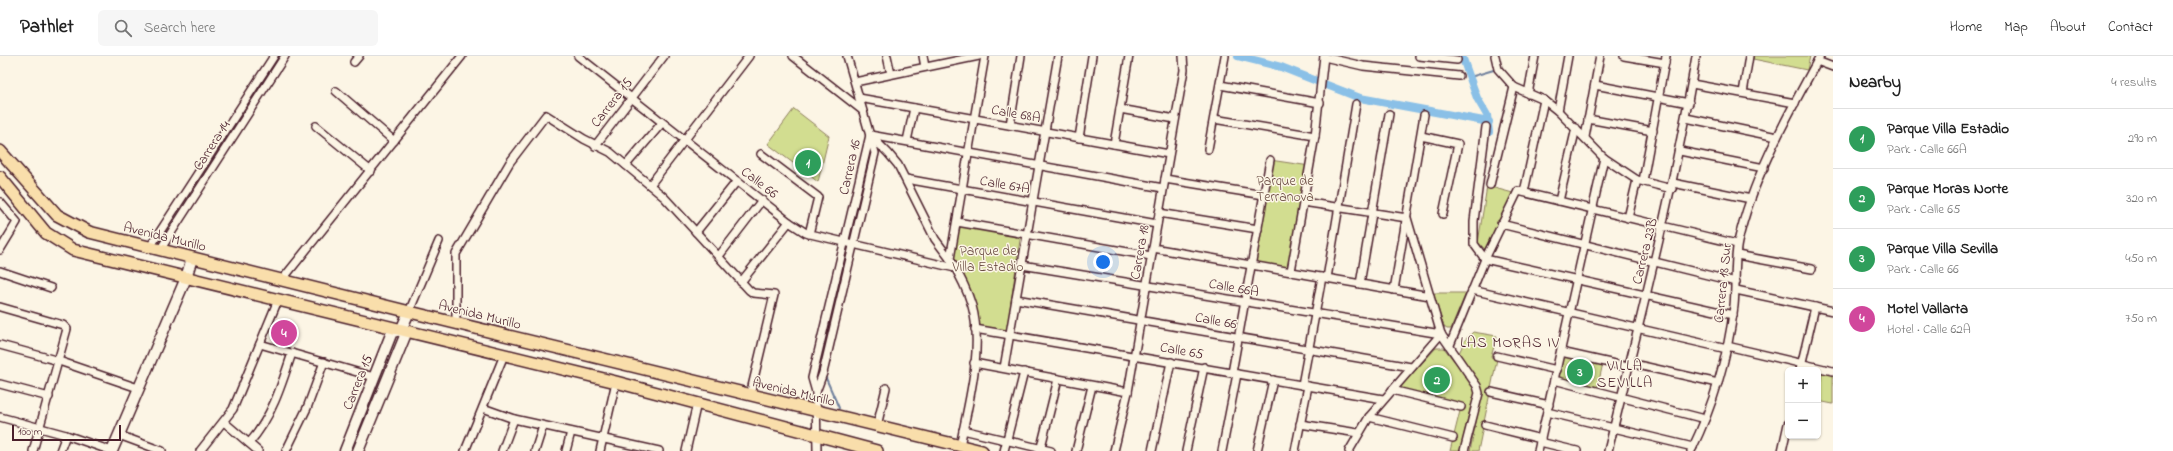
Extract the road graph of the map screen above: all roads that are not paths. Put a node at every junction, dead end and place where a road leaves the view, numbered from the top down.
1 (274, 56) edge
2 (285, 56) edge
3 (359, 56) edge
4 (462, 56) edge
5 (578, 56) edge
6 (664, 56) edge
7 (749, 56) edge
8 (793, 56) edge
9 (847, 56) edge
10 (887, 56) edge
11 (923, 56) edge
12 (979, 56) edge
13 (985, 56) edge
14 (1021, 56) edge
15 (1058, 56) edge
16 (1092, 56) edge
17 (1129, 56) edge
18 (1183, 56) edge
19 (1225, 56) edge
20 (1324, 56) edge
21 (1419, 56) edge
22 (1496, 56) edge
23 (1535, 56) edge
24 (1568, 56) edge
25 (1600, 56) edge
26 (1624, 56) edge
27 (1696, 56) edge
28 (1749, 56) edge
29 (959, 58) edge
30 (1818, 58) edge
31 (1457, 60) dead end
32 (1665, 60) edge
33 (354, 62) dead end
34 (925, 67) junction
35 (1833, 68) edge
36 (891, 74) junction
37 (1459, 76) dead end
38 (855, 82) junction
39 (1692, 84) junction
40 (1220, 85) junction
41 (1595, 86) junction
42 (1514, 87) junction
43 (336, 91) dead end
44 (1528, 94) junction
45 (1743, 94) junction
46 (1659, 97) junction
47 (632, 98) junction
48 (859, 98) junction
49 (1544, 100) junction
50 (1320, 103) junction
51 (1689, 103) junction
52 (1795, 103) junction
53 (1356, 104) dead end
54 (914, 108) junction
55 (1120, 109) junction
56 (862, 110) junction
57 (1558, 111) junction
58 (1389, 114) dead end
59 (1424, 115) dead end
60 (1686, 118) junction
61 (975, 119) junction
62 (1175, 119) junction
63 (1214, 119) junction
64 (1588, 119) junction
65 (662, 122) junction
66 (316, 126) dead end
67 (1010, 126) junction
68 (1486, 127) dead end
69 (1576, 128) junction
70 (1653, 131) junction
71 (1046, 132) junction
72 (870, 135) junction
73 (1315, 136) junction
74 (1421, 136) junction
75 (1585, 137) junction
76 (1777, 137) junction
77 (1079, 138) junction
78 (685, 140) junction
79 (394, 141) junction
80 (907, 142) junction
81 (1114, 144) junction
82 (595, 146) junction
83 (1208, 149) dead end
84 (0, 151) edge
85 (1680, 151) junction
86 (761, 154) dead end
87 (969, 154) junction
88 (1169, 154) junction
89 (1604, 158) junction
90 (1270, 160) dead end
91 (626, 165) junction
92 (1040, 166) junction
93 (1764, 168) junction
94 (371, 170) junction
95 (0, 177) edge
96 (906, 179) junction
97 (1165, 179) junction
98 (1640, 180) junction
99 (737, 181) junction
100 (650, 185) junction
101 (1490, 185) dead end
102 (1672, 186) junction
103 (1163, 188) junction
104 (962, 190) junction
105 (1521, 192) junction
106 (1264, 195) junction
107 (1751, 199) junction
108 (762, 200) junction
109 (1559, 201) junction
110 (0, 202) edge
111 (1033, 202) junction
112 (1303, 202) junction
113 (1339, 208) junction
114 (1593, 209) junction
115 (1159, 213) junction
116 (1372, 213) junction
117 (1443, 214) dead end
118 (1407, 218) junction
119 (1628, 218) junction
120 (789, 222) junction
121 (957, 222) junction
122 (1157, 224) junction
123 (1500, 224) junction
124 (1663, 226) junction
125 (1258, 229) junction
126 (696, 232) junction
127 (809, 234) junction
128 (1028, 234) junction
129 (439, 241) dead end
130 (844, 242) junction
131 (1737, 244) junction
132 (854, 245) junction
133 (1585, 245) junction
134 (0, 248) edge
135 (155, 248) junction
136 (1152, 252) junction
137 (1737, 255) junction
138 (719, 256) junction
139 (192, 258) junction
140 (950, 259) junction
141 (1485, 259) junction
142 (1654, 262) junction
143 (1022, 265) junction
144 (1252, 265) junction
145 (955, 268) junction
146 (1812, 269) dead end
147 (0, 271) edge
148 (1291, 271) junction
149 (1324, 277) junction
150 (186, 278) junction
151 (282, 280) junction
152 (1577, 280) junction
153 (741, 282) junction
154 (1736, 282) junction
155 (1360, 284) junction
156 (1146, 286) junction
157 (51, 288) dead end
158 (1394, 290) junction
159 (1472, 290) junction
160 (1736, 290) junction
161 (1646, 295) junction
162 (1430, 296) junction
163 (1016, 298) junction
164 (278, 300) junction
165 (1245, 302) junction
166 (0, 307) edge
167 (1815, 307) junction
168 (1833, 311) edge
169 (409, 312) junction
170 (1570, 313) junction
171 (1315, 315) junction
172 (1733, 315) junction
173 (1140, 320) junction
174 (456, 324) junction
175 (975, 329) junction
176 (1638, 329) junction
177 (401, 330) junction
178 (1010, 334) junction
179 (1441, 334) junction
180 (1239, 337) junction
181 (260, 344) junction
182 (0, 345) edge
183 (1450, 345) junction
184 (1727, 348) junction
185 (1309, 350) junction
186 (1561, 352) junction
187 (292, 353) junction
188 (504, 355) junction
189 (1134, 355) junction
190 (1497, 356) dead end
191 (59, 361) junction
192 (324, 362) junction
193 (1172, 362) junction
194 (974, 363) junction
195 (1629, 365) junction
196 (1411, 367) junction
197 (1801, 367) edge
198 (1004, 368) junction
199 (1204, 368) junction
200 (1557, 370) junction
201 (1821, 370) edge
202 (1833, 371) edge
203 (1024, 372) junction
204 (1235, 373) junction
205 (374, 377) junction
206 (1058, 379) junction
207 (1273, 380) junction
208 (1554, 380) junction
209 (616, 382) junction
210 (1718, 383) junction
211 (0, 384) edge
212 (1092, 386) junction
213 (1305, 386) junction
214 (138, 388) junction
215 (886, 388) dead end
216 (1392, 390) junction
217 (816, 392) junction
218 (1128, 392) junction
219 (1491, 392) dead end
220 (750, 395) junction
221 (48, 397) junction
222 (1621, 398) junction
223 (1383, 400) junction
224 (697, 403) junction
225 (1461, 407) dead end
226 (482, 408) junction
227 (1548, 408) junction
228 (816, 411) junction
229 (0, 417) edge
230 (1369, 417) junction
231 (514, 419) junction
232 (1705, 419) junction
233 (224, 422) junction
234 (1300, 424) junction
235 (1485, 425) dead end
236 (543, 426) junction
237 (877, 426) junction
238 (39, 428) junction
239 (1614, 428) junction
240 (963, 430) junction
241 (571, 432) junction
242 (1358, 433) junction
243 (66, 435) junction
244 (119, 435) junction
245 (817, 435) junction
246 (603, 437) junction
247 (1453, 438) dead end
248 (1785, 438) edge
249 (1006, 440) junction
250 (1541, 441) junction
251 (249, 443) junction
252 (960, 446) junction
253 (1692, 449) edge
254 (1040, 450) edge
255 (1349, 450) edge
256 (33, 451) edge
257 (60, 451) edge
258 (112, 451) edge
259 (159, 451) edge
260 (200, 451) edge
261 (258, 451) edge
262 (286, 451) edge
263 (345, 451) edge
264 (358, 451) edge
265 (465, 451) edge
266 (502, 451) edge
267 (535, 451) edge
268 (566, 451) edge
269 (600, 451) edge
270 (659, 451) edge
271 (686, 451) edge
272 (817, 451) edge
273 (877, 451) edge
274 (982, 451) edge
275 (1004, 451) edge
276 (1051, 451) edge
277 (1076, 451) edge
278 (1114, 451) edge
279 (1152, 451) edge
280 (1186, 451) edge
281 (1222, 451) edge
282 (1257, 451) edge
283 (1295, 451) edge
284 (1357, 451) edge
285 (1464, 451) edge
286 (1538, 451) edge
287 (1577, 451) edge
288 (1608, 451) edge
289 (1782, 451) edge

1 - 135 street, Carrera 14
2 - 135 street, Carrera 14
3 - 33 street
4 - 79 street
5 - 47 street, Calle 66
6 - 47 street, Carrera 15
7 - 78 street
8 - 56 street
9 - 38 street
10 - 36 street
11 - 34 street
12 - 29 street
13 - 61 street
14 - 67 street
15 - 71 street
16 - 77 street
17 - 55 street
18 - 62 street, Carrera 18
19 - 40 street
20 - 37 street
20 - 50 street
21 - 31 street
22 - 42 street
23 - 44 street
24 - 57 street
25 - 41 street
26 - 32 street
27 - 39 street, Carrera 23B
28 - 45 street
29 - 34 street
30 - 35 street
30 - 52 street, Carrera 18 Sur
32 - 46 street
34 - 36 street
36 - 38 street
38 - 48 street
39 - 45 street
39 - 51 street, Carrera 23B
40 - 50 street
40 - 63 street
41 - 46 street
41 - 64 street
42 - 44 street
42 - 101 street
43 - 79 street
44 - 49 street
45 - 52 street
46 - 51 street
46 - 70 street
47 - 65 street, Calle 66
47 - 82 street, Carrera 15
48 - 54 street, Calle 68A
48 - 56 street
49 - 57 street
49 - 105 street
50 - 73 street
51 - 60 street, Carrera 23B
52 - 76 street, Carrera 18 Sur
53 - 113 street
54 - 61 street, Calle 68A
54 - 80 street
55 - 62 street
55 - 81 street
56 - 72 street
57 - 69 street
58 - 116 street
59 - 74 street
60 - 76 street
60 - 85 street, Carrera 23B
61 - 67 street, Calle 68A
61 - 87 street
62 - 88 street, Carrera 18
63 - 73 street
63 - 83 street
64 - 70 street
64 - 75 street
65 - 78 street, Calle 66
65 - 91 street
66 - 94 street
67 - 71 street, Calle 68A
68 - 141 street
69 - 75 street
69 - 109 street
70 - 98 street
71 - 77 street, Calle 68A
71 - 92 street
72 - 80 street
72 - 96 street
72 - 130 street, Carrera 16
72 - 132 street, Carrera 16
73 - 112 street
74 - 117 street
74 - 118 street
75 - 89 street
76 - 93 street, Carrera 18 Sur
77 - 81 street, Calle 68A
78 - 99 street, Calle 66
78 - 100 street
79 - 94 street
80 - 87 street
81 - 88 street, Calle 68A
82 - 91 street
82 - 174 street
84 - 135 main road, Avenida Murillo
85 - 93 street
85 - 102 street, Carrera 23B
86 - 127 street
87 - 92 street
87 - 104 street
88 - 97 street, Carrera 18
89 - 98 street
89 - 114 street
90 - 106 street
91 - 100 street
92 - 103 street
92 - 111 street
93 - 107 street, Carrera 18 Sur
94 - 151 street
95 - 150 main road
96 - 104 street, Calle 67A
96 - 140 street
97 - 103 street, Carrera 18
97 - 106 street
98 - 102 street
98 - 119 street
99 - 108 street, Calle 66
99 - 126 street
100 - 126 street
102 - 107 street
102 - 124 street, Carrera 23B
103 - 115 street, Carrera 18
104 - 111 street, Calle 67A
104 - 121 street
105 - 109 street
105 - 123 street
106 - 125 street
107 - 131 street, Carrera 18 Sur
108 - 120 street, Calle 66
108 - 138 street
109 - 114 street
110 - 134 street
111 - 122 street, Calle 67A
111 - 128 street
112 - 113 street
112 - 148 street
113 - 116 street
113 - 149 street
114 - 119 street
114 - 133 street
115 - 122 street, Carrera 18
115 - 125 street
116 - 118 street
116 - 155 street
118 - 158 street
118 - 162 street
119 - 124 street
120 - 127 street, Calle 66
120 - 153 street
121 - 128 street
121 - 140 street
122 - 136 street, Carrera 18
123 - 133 street
123 - 141 street
124 - 131 street
124 - 142 street, Carrera 23B
125 - 144 street
126 - 138 street
127 - 130 street, Calle 66
128 - 136 street
128 - 143 street
129 - 169 street
130 - 132 street, Calle 66
130 - 217 street, Carrera 16
131 - 137 street, Carrera 18 Sur
132 - 145 street, Calle 66
132 - 217 street, Carrera 16
133 - 142 street
133 - 152 street
135 - 139 main road, Avenida Murillo
136 - 144 street
136 - 156 street, Carrera 18
137 - 146 street
137 - 154 street, Carrera 18 Sur
138 - 153 street
139 - 150 main road
139 - 151 main road, Avenida Murillo
140 - 145 street
141 - 152 street
141 - 159 street
142 - 154 street
142 - 161 street, Carrera 23B
143 - 156 street, Calle 66A
143 - 163 street
144 - 148 street
144 - 165 street
145 - 175 street
147 - 157 street
148 - 149 street
149 - 155 street
149 - 171 street
150 - 164 main road
150 - 214 main road
151 - 169 main road, Avenida Murillo
152 - 161 street
152 - 170 street
153 - 220 street
154 - 160 street, Carrera 18 Sur
155 - 158 street
156 - 165 street, Calle 66A
156 - 173 street, Carrera 18
158 - 162 street
159 - 170 street
159 - 183 street
160 - 167 street
160 - 172 street, Carrera 18 Sur
161 - 172 street
161 - 176 street, Carrera 23B
162 - 179 street
163 - 173 street, Calle 66
163 - 178 street
164 - 177 main road
164 - 181 street
165 - 171 street, Calle 66A
165 - 180 street
166 - 191 street
167 - 168 street
167 - 197 street
169 - 174 main road, Avenida Murillo
169 - 177 main road, Carrera 15
170 - 176 street
170 - 186 street
171 - 179 street, Calle 66A
171 - 185 street
172 - 184 street, Carrera 18 Sur
173 - 180 street, Calle 66
173 - 189 street, Carrera 18
174 - 220 main road, Avenida Murillo
175 - 178 street, Calle 65
175 - 194 street
176 - 184 street
176 - 195 street, Carrera 23B
177 - 188 main road
177 - 205 main road, Carrera 15
177 - 264 main road, Carrera 15
178 - 189 street, Calle 65
178 - 198 street
179 - 183 street
179 - 196 street
180 - 185 street, Calle 66
180 - 204 street
181 - 187 street
181 - 233 street
182 - 191 street
183 - 285 street
184 - 197 street
184 - 210 street, Carrera 18 Sur
185 - 196 street, Calle 66
185 - 213 street
186 - 195 street
186 - 200 street
187 - 192 street
187 - 251 street
188 - 209 main road
188 - 226 street
189 - 193 street, Calle 65
189 - 218 street, Carrera 18
190 - 200 street
191 - 214 street
191 - 221 street
192 - 205 street
192 - 262 street
193 - 199 street, Calle 65
193 - 279 street
194 - 198 street
194 - 240 street
195 - 210 street
195 - 222 street, Carrera 23B
196 - 216 street
198 - 203 street
199 - 204 street, Calle 65
199 - 280 street
200 - 208 street
201 - 202 street
203 - 206 street
203 - 249 street
204 - 207 street, Calle 65
204 - 281 street
205 - 263 main road, Carrera 15
206 - 212 street
206 - 254 street
207 - 213 street, Calle 65
207 - 282 street
208 - 222 street
208 - 227 street
209 - 224 main road
209 - 246 street
210 - 232 street, Carrera 18 Sur
211 - 221 street
212 - 218 street
212 - 277 street
213 - 223 street, Calle 65
213 - 234 street
214 - 244 main road
215 - 237 street
216 - 223 street
216 - 225 street
217 - 228 street, Carrera 16
218 - 278 street, Carrera 18
219 - 227 street
220 - 228 main road, Avenida Murillo
221 - 238 street
222 - 232 street
222 - 239 street, Carrera 23B
223 - 230 street
224 - 245 main road
224 - 271 street
226 - 231 street
226 - 265 street
227 - 239 street
227 - 250 street
228 - 237 main road, Avenida Murillo
228 - 245 street, Carrera 16
229 - 238 street
230 - 242 street
230 - 247 street
231 - 236 street
231 - 266 street
232 - 253 street, Carrera 18 Sur
233 - 251 street
233 - 260 street
234 - 242 street
234 - 283 street
235 - 250 street
236 - 241 street
236 - 267 street
237 - 252 main road, Avenida Murillo
238 - 243 street
238 - 256 street
239 - 253 street
239 - 288 street, Carrera 23B
240 - 249 street
240 - 252 street
241 - 246 street
241 - 268 street
242 - 255 street
243 - 257 street
243 - 258 street
244 - 258 main road
244 - 259 street
245 - 272 street, Carrera 16
245 - 273 main road
246 - 269 street
246 - 270 street
248 - 289 street
249 - 254 street
249 - 275 street
250 - 286 street
250 - 287 street
251 - 261 street
252 - 274 main road, Avenida Murillo
254 - 276 street
255 - 284 street

